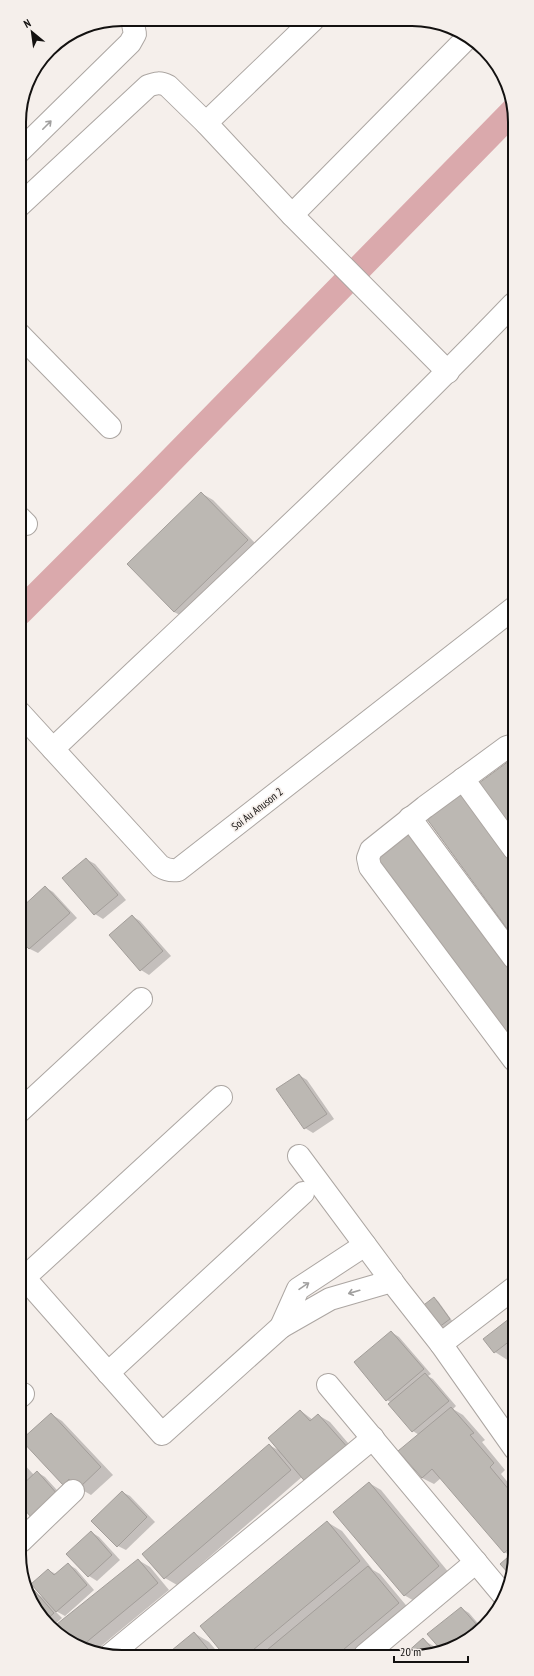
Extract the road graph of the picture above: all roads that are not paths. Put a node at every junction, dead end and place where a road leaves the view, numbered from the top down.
1 (133, 26) edge
2 (307, 26) edge
3 (464, 41) edge
4 (206, 123) junction
5 (26, 145) edge
6 (26, 199) edge
7 (292, 215) junction
8 (508, 309) edge
9 (26, 340) edge
10 (448, 372) junction
11 (110, 427) dead end
12 (508, 613) edge
13 (26, 720) edge
14 (508, 747) edge
15 (53, 749) junction
16 (463, 779) junction
17 (410, 818) junction
18 (508, 841) edge
19 (508, 950) edge
20 (141, 999) dead end
21 (508, 1052) edge
22 (221, 1096) dead end
23 (26, 1105) edge
24 (299, 1156) dead end
25 (303, 1193) dead end
26 (365, 1245) junction
27 (26, 1272) edge
28 (26, 1281) edge
29 (392, 1281) junction
30 (508, 1293) edge
31 (281, 1327) junction
32 (441, 1344) junction
33 (108, 1373) junction
34 (328, 1385) dead end
35 (373, 1438) junction
36 (508, 1439) edge
37 (73, 1491) dead end
38 (26, 1529) edge
39 (476, 1562) junction
40 (500, 1591) edge
41 (116, 1650) edge
42 (371, 1650) edge

5 -> 1 street
2 - 4 street
3 - 7 street
4 - 6 street
4 - 7 street
7 - 10 street
8 - 10 street
9 - 11 street
10 - 15 street
12 - 15 street, Soi Au Anuson 2
13 - 15 street, Soi Au Anuson 2
14 - 16 street
16 - 17 street
16 - 18 street
17 - 19 street
17 - 21 street
20 - 23 street
22 - 27 street
24 - 26 street
25 - 33 street
26 - 29 street
31 -> 26 street
28 - 33 street
29 -> 31 street
29 - 32 street
30 - 32 street
31 - 33 street
32 - 36 street
34 - 35 street
35 - 39 street
35 - 41 street
37 - 38 street
39 - 40 street
39 - 42 street

